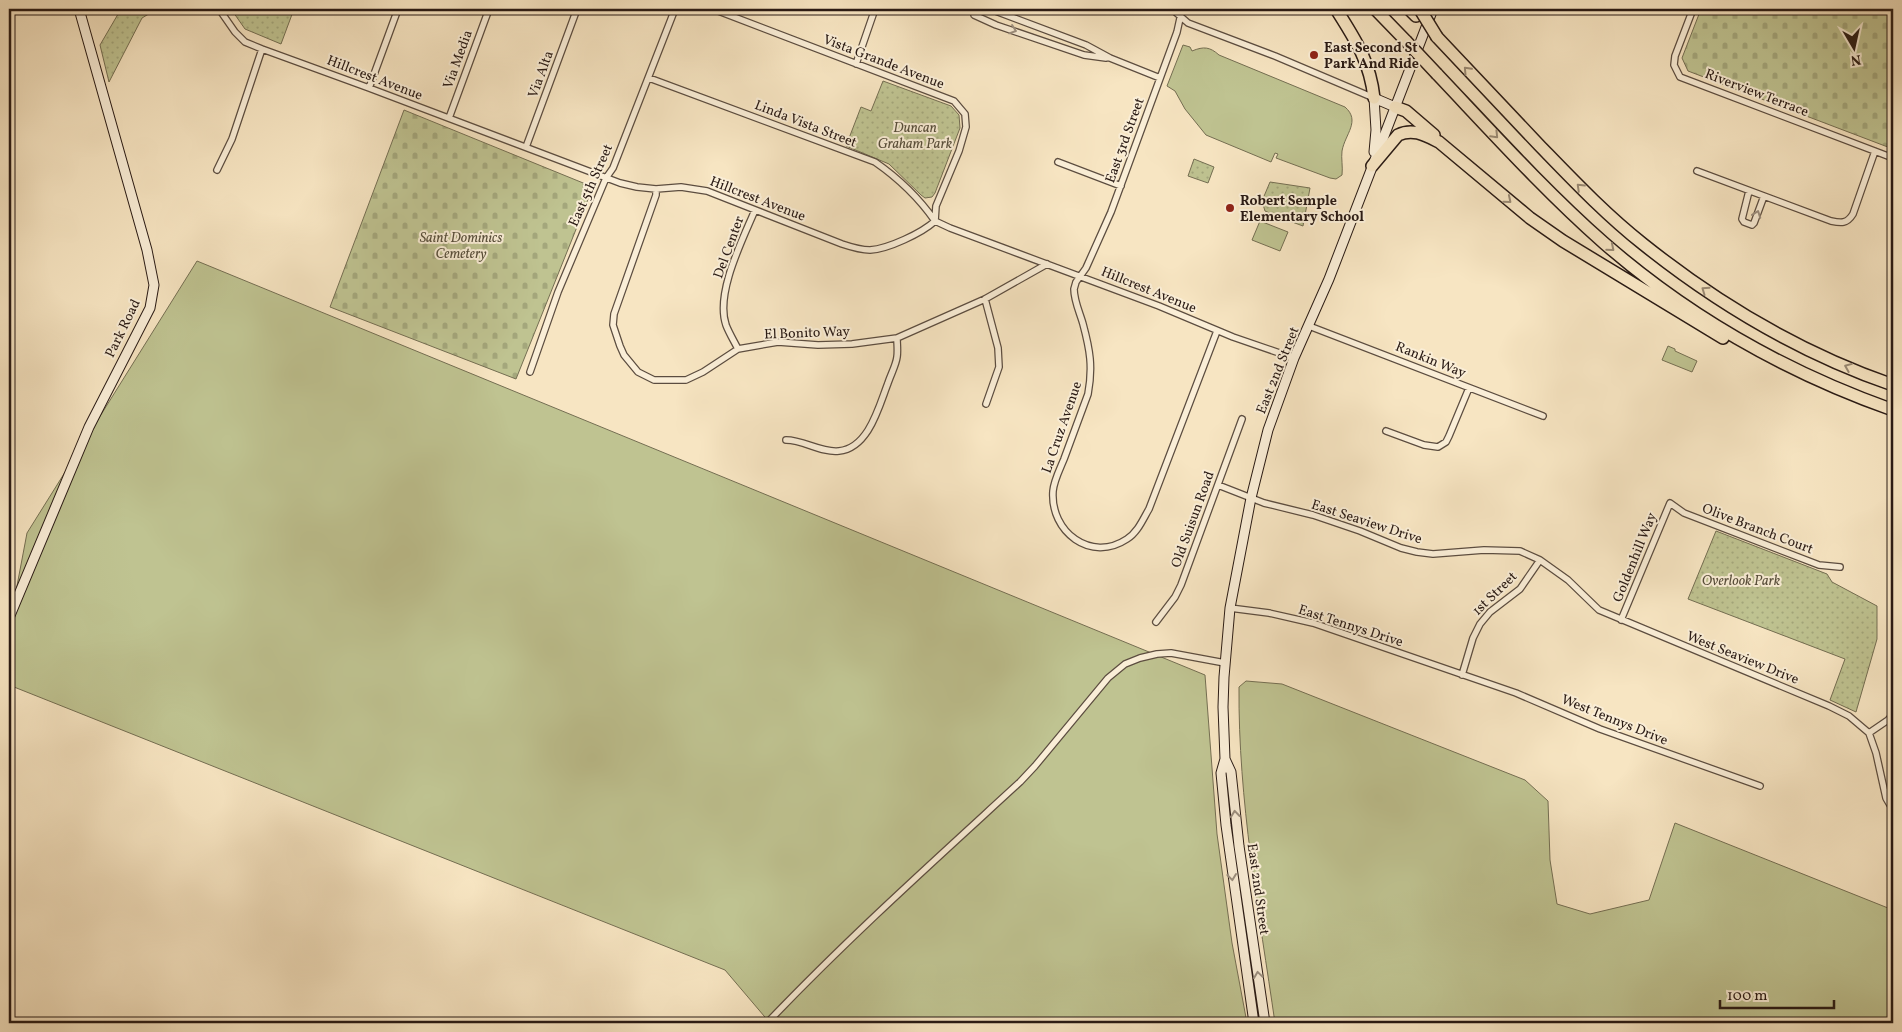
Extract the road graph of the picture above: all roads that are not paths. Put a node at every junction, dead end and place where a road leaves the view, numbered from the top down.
1 (79, 9) edge
2 (219, 9) edge
3 (398, 9) edge
4 (489, 9) edge
5 (577, 9) edge
6 (675, 9) edge
7 (712, 9) edge
8 (875, 9) edge
9 (974, 9) edge
10 (990, 9) edge
11 (1172, 9) edge
12 (1182, 9) edge
13 (1336, 9) edge
14 (1375, 9) edge
15 (1433, 9) edge
16 (1600, 9) edge
17 (1622, 9) edge
18 (1693, 9) edge
19 (1416, 11) edge
20 (1180, 17) junction
21 (262, 49) junction
22 (1110, 58) junction
23 (856, 64) junction
24 (649, 78) junction
25 (1160, 78) junction
26 (369, 88) junction
27 (1374, 98) junction
28 (1395, 108) junction
29 (449, 118) junction
30 (1439, 142) junction
31 (526, 147) junction
32 (1875, 151) junction
33 (1893, 158) edge
34 (1058, 162) dead end
35 (1372, 166) junction
36 (217, 170) dead end
37 (1697, 171) dead end
38 (606, 178) junction
39 (1121, 186) junction
40 (656, 189) junction
41 (1749, 191) junction
42 (1764, 196) junction
43 (755, 210) junction
44 (935, 221) junction
45 (1047, 264) junction
46 (1080, 276) junction
47 (985, 299) junction
48 (1309, 326) junction
49 (1217, 331) junction
50 (897, 338) junction
51 (738, 349) junction
52 (1294, 358) junction
53 (1786, 366) junction
54 (530, 372) dead end
55 (1893, 385) edge
56 (1469, 388) junction
57 (986, 404) dead end
58 (1893, 410) edge
59 (1544, 416) dead end
60 (1242, 419) dead end
61 (1386, 431) dead end
62 (786, 440) dead end
63 (1218, 485) junction
64 (1251, 498) junction
65 (1670, 503) joint
66 (1540, 560) junction
67 (1840, 567) dead end
68 (1230, 608) junction
69 (9, 618) edge
70 (1621, 620) junction
71 (1156, 622) dead end
72 (1225, 662) junction
73 (1462, 675) junction
74 (1893, 714) edge
75 (1869, 733) junction
76 (1226, 759) junction
77 (1760, 786) dead end
78 (1893, 810) edge
79 (767, 1023) edge
80 (1254, 1023) edge
81 (1265, 1023) edge

1 - 69 main road, Park Road
2 - 21 street, Hillcrest Avenue
3 - 26 street
4 - 29 street, Via Media
5 - 31 street, Via Alta
6 - 24 street, East 5th Street
7 - 23 street, Vista Grande Avenue
8 - 23 street
9 -> 22 street
10 - 22 street
11 - 20 street
12 - 20 street, East 3rd Street
13 - 27 highway
14 -> 53 highway, bridge
15 - 28 main road, East 2nd Street
16 - 17 street
18 - 32 street, Riverview Terrace
55 -> 19 highway, bridge
20 - 25 street, East 3rd Street
20 - 27 street
21 - 26 street, Hillcrest Avenue
21 - 36 street
22 - 25 street
23 - 44 street, Vista Grande Avenue
24 - 38 street, East 5th Street
24 - 44 street, Linda Vista Street
25 - 39 street, East 3rd Street
26 - 29 street, Hillcrest Avenue
27 - 28 main road
27 - 35 main road
28 - 30 highway
28 - 35 main road, East 2nd Street
29 - 31 street, Hillcrest Avenue
30 - 35 highway
30 -> 53 highway
31 - 38 street, Hillcrest Avenue
32 - 33 street, Riverview Terrace
32 - 42 street
34 - 39 street
35 - 48 main road, East 2nd Street
37 - 41 street
38 - 40 street, Hillcrest Avenue
38 - 54 street, East 5th Street
39 - 46 street, East 3rd Street
40 - 43 street, Hillcrest Avenue
40 - 51 street, El Bonito Way
41 - 42 street
41 -> 42 street
43 - 44 street, Hillcrest Avenue
43 - 51 street, Del Center
44 - 45 street, Hillcrest Avenue
45 - 46 street, Hillcrest Avenue
45 - 47 street, El Bonito Way
46 - 49 street, Hillcrest Avenue
46 - 49 street, La Cruz Avenue
47 - 50 street, El Bonito Way
47 - 57 street
48 - 52 main road, East 2nd Street
48 - 56 street, Rankin Way
49 - 52 street, Hillcrest Avenue
50 - 51 street, El Bonito Way
50 - 62 street
52 - 64 main road, East 2nd Street
53 - 58 highway
56 - 59 street, Rankin Way
56 - 61 street
60 - 63 street, Old Suisun Road
63 - 64 street, East Seaview Drive
63 - 71 street, Old Suisun Road
64 - 66 street, East Seaview Drive
64 - 68 main road, East 2nd Street
65 - 67 street, Olive Branch Court
65 - 70 street, Goldenhill Way
66 - 70 street, West Seaview Drive
66 - 73 street, 1st Street
68 - 72 main road, East 2nd Street
68 - 73 street, East Tennys Drive
70 - 75 street, West Seaview Drive
72 - 76 main road, East 2nd Street
72 - 79 street
73 - 77 street, West Tennys Drive
74 - 75 street
75 - 78 street
76 -> 80 main road, East 2nd Street
81 -> 76 main road, East 2nd Street

